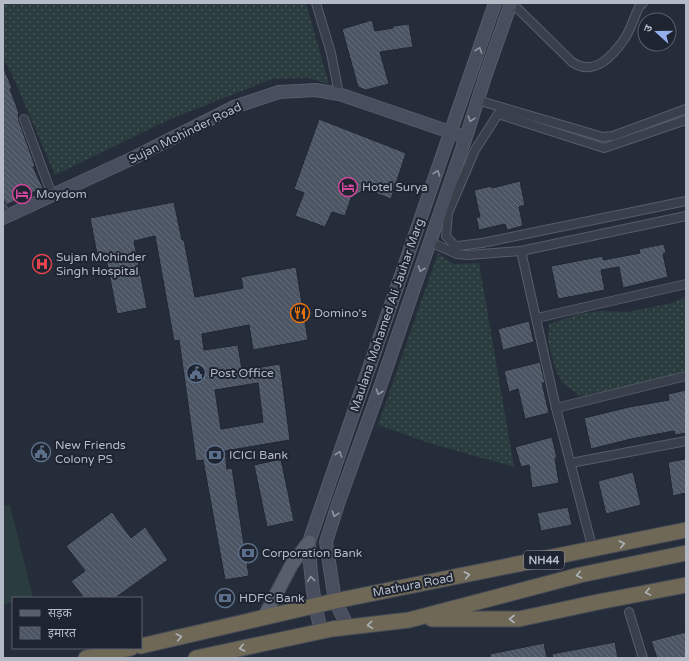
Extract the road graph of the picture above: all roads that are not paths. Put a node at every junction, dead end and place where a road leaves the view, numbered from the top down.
1 (316, 3) edge
2 (495, 3) edge
3 (512, 3) edge
4 (643, 3) edge
5 (339, 94) junction
6 (477, 100) junction
7 (686, 109) edge
8 (24, 119) dead end
9 (686, 120) edge
10 (451, 132) junction
11 (466, 137) junction
12 (52, 195) junction
13 (686, 201) edge
14 (4, 214) edge
15 (686, 216) edge
16 (430, 242) junction
17 (521, 251) junction
18 (686, 284) edge
19 (537, 318) junction
20 (686, 376) edge
21 (556, 408) junction
22 (686, 441) edge
23 (571, 463) junction
24 (686, 530) edge
25 (309, 542) junction
26 (593, 550) junction
27 (686, 552) edge
28 (686, 585) edge
29 (335, 601) junction
30 (314, 605) junction
31 (630, 612) dead end
32 (264, 617) junction
33 (409, 620) junction
34 (348, 627) junction
35 (320, 631) junction
36 (142, 646) edge
37 (126, 649) edge
38 (86, 658) edge
39 (196, 658) edge
40 (643, 658) edge

1 - 5 street
10 -> 2 main road, Maulana Mohamed Ali Jauhar Marg
3 - 4 street
3 - 6 main road, Maulana Mohamed Ali Jauhar Marg
5 - 10 main road, Sujan Mohinder Road
5 - 12 main road, Sujan Mohinder Road
6 - 7 street
6 -> 11 main road, Maulana Mohamed Ali Jauhar Marg
8 - 12 street
9 - 13 street
10 - 11 main road, Sujan Mohinder Road
25 -> 10 main road, Maulana Mohamed Ali Jauhar Marg
11 - 16 main road, Maulana Mohamed Ali Jauhar Marg
12 - 14 main road, Sujan Mohinder Road
15 - 17 street
16 - 17 street
16 -> 29 main road, Maulana Mohamed Ali Jauhar Marg
17 - 19 street
18 - 19 street
19 - 21 street
20 - 21 street
21 - 23 street
22 - 23 street
23 - 26 street
26 -> 24 highway, Mathura Road / NH44
30 -> 25 main road, Maulana Mohamed Ali Jauhar Marg
25 - 32 main road
29 -> 26 highway, Mathura Road / NH44
27 -> 33 highway, NH44
28 -> 33 highway
29 - 30 highway, Mathura Road / NH44
29 - 34 main road, Maulana Mohamed Ali Jauhar Marg
30 - 32 highway, Mathura Road / NH44
30 - 35 main road, Maulana Mohamed Ali Jauhar Marg
31 - 40 street
36 -> 32 highway, Mathura Road / NH44
33 -> 34 highway, NH44
34 - 35 highway, NH44
35 -> 39 highway, NH44
37 - 38 highway

